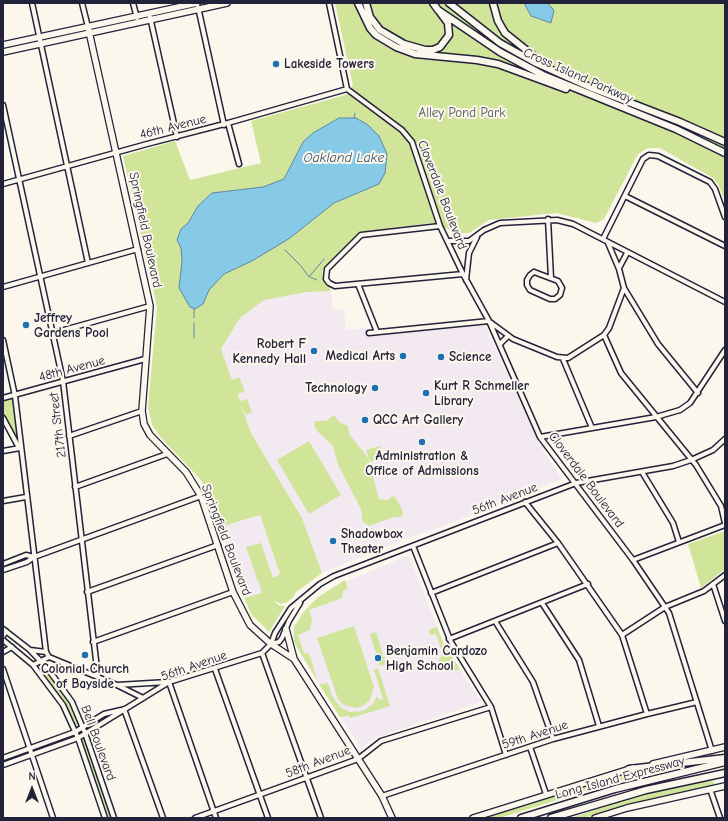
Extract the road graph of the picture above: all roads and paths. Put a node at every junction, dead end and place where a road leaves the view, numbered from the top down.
1 (32, 3) edge
2 (82, 3) edge
3 (133, 3) edge
4 (197, 3) edge
5 (227, 3) edge
6 (329, 3) edge
7 (358, 3) edge
8 (366, 3) edge
9 (433, 3) edge
10 (449, 3) edge
11 (493, 3) edge
12 (184, 4) edge
13 (199, 9) junction
14 (438, 10) junction
15 (186, 12) junction
16 (149, 13) junction
17 (136, 16) junction
18 (151, 20) junction
19 (138, 23) junction
20 (88, 27) junction
21 (89, 33) junction
22 (39, 38) junction
23 (40, 44) junction
24 (3, 45) edge
25 (3, 52) edge
26 (566, 77) junction
27 (347, 89) junction
28 (596, 98) junction
29 (3, 105) edge
30 (226, 124) junction
31 (177, 137) junction
32 (725, 142) edge
33 (117, 152) junction
34 (725, 153) edge
35 (239, 164) dead end
36 (67, 166) junction
37 (19, 180) junction
38 (3, 184) edge
39 (625, 196) junction
40 (725, 217) edge
41 (548, 219) junction
42 (440, 226) junction
43 (477, 237) junction
44 (603, 239) junction
45 (448, 242) junction
46 (608, 243) junction
47 (725, 246) edge
48 (138, 249) junction
49 (627, 253) junction
50 (88, 263) junction
51 (619, 269) junction
52 (463, 274) junction
53 (40, 277) junction
54 (551, 278) junction
55 (466, 280) junction
56 (358, 284) junction
57 (3, 287) edge
58 (624, 288) junction
59 (725, 302) edge
60 (150, 306) junction
61 (489, 321) junction
62 (377, 332) junction
63 (53, 333) junction
64 (369, 333) dead end
65 (604, 335) junction
66 (508, 336) junction
67 (3, 340) edge
68 (500, 344) junction
69 (725, 350) edge
70 (145, 359) junction
71 (564, 359) junction
72 (63, 381) junction
73 (698, 392) junction
74 (15, 396) junction
75 (3, 398) edge
76 (142, 411) junction
77 (656, 417) junction
78 (3, 418) edge
79 (592, 428) junction
80 (69, 436) junction
81 (540, 437) junction
82 (725, 438) edge
83 (20, 448) junction
84 (3, 450) edge
85 (167, 454) junction
86 (691, 460) junction
87 (642, 472) junction
88 (576, 483) junction
89 (75, 487) junction
90 (201, 496) junction
91 (26, 497) junction
92 (3, 500) edge
93 (525, 502) junction
94 (725, 524) edge
95 (81, 540) junction
96 (679, 542) junction
97 (558, 543) junction
98 (218, 545) junction
99 (413, 546) junction
100 (34, 557) junction
101 (634, 560) junction
102 (3, 564) edge
103 (3, 570) edge
104 (725, 575) edge
105 (588, 584) junction
106 (713, 584) junction
107 (87, 592) junction
108 (233, 592) junction
109 (431, 593) junction
110 (300, 602) junction
111 (542, 603) junction
112 (665, 607) junction
113 (495, 621) junction
114 (725, 621) edge
115 (286, 629) junction
116 (4, 630) edge
117 (622, 635) junction
118 (3, 636) edge
119 (449, 639) junction
120 (3, 640) edge
121 (93, 642) junction
122 (271, 644) junction
123 (12, 647) junction
124 (30, 650) junction
125 (3, 652) edge
126 (46, 652) junction
127 (262, 653) junction
128 (49, 657) junction
129 (294, 659) junction
130 (40, 661) junction
131 (33, 665) junction
132 (3, 669) edge
133 (215, 669) junction
134 (98, 677) junction
135 (168, 682) junction
136 (117, 685) junction
137 (144, 698) junction
138 (698, 702) junction
139 (491, 706) junction
140 (124, 709) junction
141 (646, 714) junction
142 (599, 726) junction
143 (83, 728) junction
144 (75, 732) junction
145 (85, 733) junction
146 (78, 738) junction
147 (553, 739) junction
148 (530, 747) junction
149 (725, 747) edge
150 (30, 749) junction
151 (712, 751) junction
152 (32, 755) junction
153 (506, 755) junction
154 (3, 758) edge
155 (725, 758) edge
156 (358, 759) junction
157 (725, 762) edge
158 (3, 765) edge
159 (629, 769) junction
160 (725, 773) edge
161 (307, 778) junction
162 (725, 786) edge
163 (710, 789) junction
164 (546, 794) junction
165 (260, 795) junction
166 (382, 796) junction
167 (617, 798) junction
168 (213, 812) junction
169 (53, 818) edge
170 (106, 818) edge
171 (114, 818) edge
172 (163, 818) edge
173 (195, 818) edge
174 (216, 818) edge
175 (268, 818) edge
176 (321, 818) edge
177 (392, 818) edge
178 (473, 818) edge
179 (521, 818) edge
180 (551, 818) edge
181 (567, 818) edge
182 (595, 818) edge
183 (720, 818) edge

1 - 22 street
2 - 20 street
3 - 17 street
4 - 12 main road
4 - 13 street
5 - 13 main road
6 - 27 street
7 - 28 highway
8 - 14 highway
9 - 14 highway, Cross Island Parkway
10 - 26 highway, Cross Island Parkway
11 - 26 highway
12 - 15 street
12 - 16 main road
13 - 15 main road
13 - 30 street
14 - 28 highway, Cross Island Parkway
15 - 18 main road
16 - 17 main road
16 - 18 street
17 - 19 street
17 - 20 main road
18 - 19 main road
18 - 31 street
19 - 21 main road
20 - 21 main road, Springfield Boulevard
20 - 22 main road
21 - 23 main road
21 - 33 main road, Springfield Boulevard
22 - 23 street
22 - 24 main road
23 - 25 main road
23 - 36 street
26 - 32 highway, Cross Island Parkway
27 - 30 street, 46th Avenue
27 - 42 street, Cloverdale Boulevard
28 - 34 highway, Cross Island Parkway
29 - 37 street, 217th Street
30 - 31 street, 46th Avenue
30 - 35 street
31 - 33 street, 46th Avenue
33 - 36 street, 46th Avenue
33 - 48 main road, Springfield Boulevard
36 - 37 street, 46th Avenue
36 - 50 street
37 - 38 street, 46th Avenue
37 - 53 street, 217th Street
39 - 40 street
39 - 44 street
39 - 47 street
41 - 43 street
41 - 44 street
41 - 54 street
42 - 45 street, Cloverdale Boulevard
42 - 56 street
43 - 45 street
43 - 55 street
44 - 46 street
45 - 52 street, Cloverdale Boulevard
46 - 49 street
46 - 51 street
48 - 50 street
48 - 60 main road, Springfield Boulevard
49 - 51 street
49 - 59 street
50 - 53 street
51 - 58 street
52 - 55 street, Cloverdale Boulevard
52 - 56 street
53 - 57 street
53 - 63 street, 217th Street
54 - 54 street
55 - 61 street, Cloverdale Boulevard
56 - 62 street
58 - 65 street
58 - 73 street
60 - 63 street
60 - 70 main road, Springfield Boulevard
61 - 62 street
61 - 66 street
61 - 68 street, Cloverdale Boulevard
62 - 64 street
63 - 72 street, 217th Street
65 - 71 street
65 - 77 street
66 - 68 street
66 - 71 street
67 - 74 street
68 - 81 street, Cloverdale Boulevard
69 - 73 street
70 - 72 street, 48th Avenue
70 - 76 main road, Springfield Boulevard
71 - 79 street
72 - 74 street, 48th Avenue
72 - 80 street, 217th Street
73 - 77 street
74 - 75 street, 48th Avenue
74 - 83 street
76 - 80 street
76 - 85 main road, Springfield Boulevard
77 - 79 street
77 - 86 street
78 - 83 street
79 - 81 street
80 - 89 street, 217th Street
81 - 88 street, Cloverdale Boulevard
82 - 86 street, 56th Avenue
83 - 84 street
83 - 91 street
85 - 89 street
85 - 90 main road, Springfield Boulevard
86 - 87 street, 56th Avenue
86 - 94 street
87 - 88 street, 56th Avenue
87 - 96 street
88 - 93 street, 56th Avenue
88 - 101 street, Cloverdale Boulevard
89 - 95 street, 217th Street
90 - 95 street
90 - 98 main road, Springfield Boulevard
91 - 92 street
91 - 100 street
93 - 97 street
93 - 99 street, 56th Avenue
94 - 96 street
95 - 100 street
95 - 107 street, 217th Street
96 - 101 street
97 - 105 street
97 - 109 street
98 - 107 street
98 - 108 main road, Springfield Boulevard
99 - 109 street
99 - 110 street, 56th Avenue
100 - 102 street
100 - 103 street
100 - 126 street
101 - 112 street, Cloverdale Boulevard
104 - 106 street
105 - 111 street
105 - 117 street
106 - 112 street
106 - 114 street
107 - 121 street, 217th Street
108 - 121 street
108 - 122 main road, Springfield Boulevard
109 - 119 street
110 - 115 street, 56th Avenue
110 - 122 street, 56th Avenue
111 - 113 street
111 - 142 street
112 - 117 street
112 - 138 street, Cloverdale Boulevard
113 - 119 street
113 - 147 street
115 - 122 street, 56th Avenue
115 - 129 main road
116 - 118 street
116 - 124 street, Bell Boulevard
117 - 141 street
119 - 139 street
120 - 123 street, Bell Boulevard
121 - 134 street, 217th Street
122 - 127 street, 56th Avenue
122 - 129 main road, Springfield Boulevard
123 - 125 street
123 - 131 street, Bell Boulevard
124 - 126 street
124 - 130 street, Bell Boulevard
126 - 128 street
127 - 133 street, 56th Avenue
127 - 161 street
128 - 130 street
128 - 134 street
129 - 156 main road, Springfield Boulevard
130 - 131 street
130 - 143 street, Bell Boulevard
131 - 144 street, Bell Boulevard
132 - 150 street
133 - 135 street, 56th Avenue
133 - 165 street
134 - 136 street
135 - 136 street
135 - 137 street, 56th Avenue
135 - 168 street
136 - 137 street
137 - 140 street, 56th Avenue
138 - 141 street, 59th Avenue
138 - 151 street, Cloverdale Boulevard
139 - 153 street
139 - 156 street, 58th Avenue
140 - 143 street, 56th Avenue
140 - 145 street, 56th Avenue
140 - 172 street
141 - 142 street, 59th Avenue
142 - 147 street, 59th Avenue
143 - 144 street, 56th Avenue
143 - 145 street, Bell Boulevard
144 - 146 street, Bell Boulevard
144 - 150 street, 56th Avenue
145 - 146 street, 56th Avenue
145 - 171 street, Bell Boulevard
146 - 152 street, 56th Avenue
146 - 170 street, Bell Boulevard
147 - 148 street, 59th Avenue
148 - 153 street, 59th Avenue
148 - 164 street
149 - 151 main road
150 - 152 street
150 - 154 street, 56th Avenue
151 - 159 main road
152 - 158 street, 56th Avenue
152 - 169 street
153 - 166 street, 59th Avenue
155 - 159 highway
156 - 161 street, 58th Avenue
156 - 166 main road, Springfield Boulevard
157 - 179 highway, Long Island Expressway
159 - 164 main road
160 - 167 highway, Long Island Expressway
161 - 165 street, 58th Avenue
161 - 176 street
162 - 163 main road
163 - 182 main road
163 - 183 street
164 - 178 main road
165 - 168 street, 58th Avenue
165 - 175 street
166 - 177 main road, Springfield Boulevard
167 - 180 highway, Long Island Expressway
167 - 181 highway
168 - 173 street, 58th Avenue
168 - 174 street

